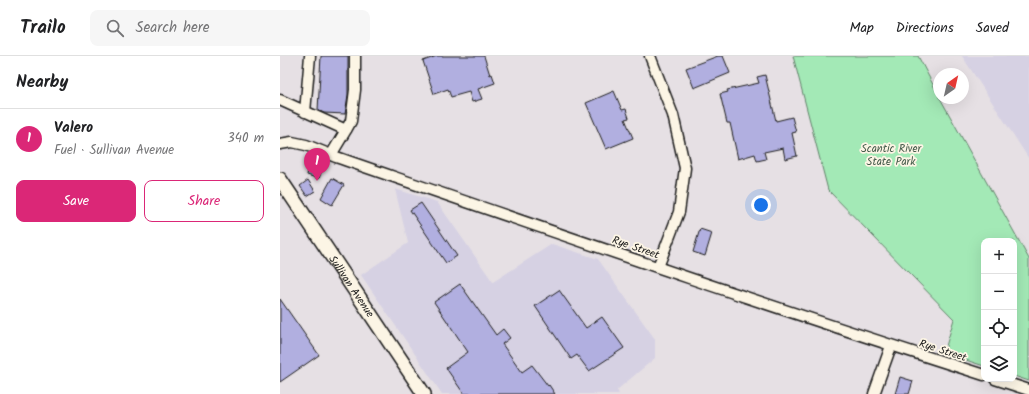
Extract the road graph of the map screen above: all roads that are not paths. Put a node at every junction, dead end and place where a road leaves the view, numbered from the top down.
1 (310, 56) edge
2 (355, 56) edge
3 (650, 56) edge
4 (280, 100) edge
5 (305, 112) junction
6 (346, 130) junction
7 (280, 144) edge
8 (331, 155) junction
9 (280, 178) edge
10 (658, 268) junction
11 (891, 346) junction
12 (981, 374) edge
13 (1004, 382) edge
14 (1029, 390) edge
15 (424, 394) edge
16 (874, 394) edge

1 - 5 street
2 - 6 street
3 - 10 street
4 - 5 street
5 - 6 street
6 - 8 street
7 - 8 street, Rye Street
8 - 10 street, Rye Street
9 - 15 main road, Sullivan Avenue
10 - 11 street, Rye Street
11 - 12 street, Rye Street
11 - 16 street
13 - 14 street

